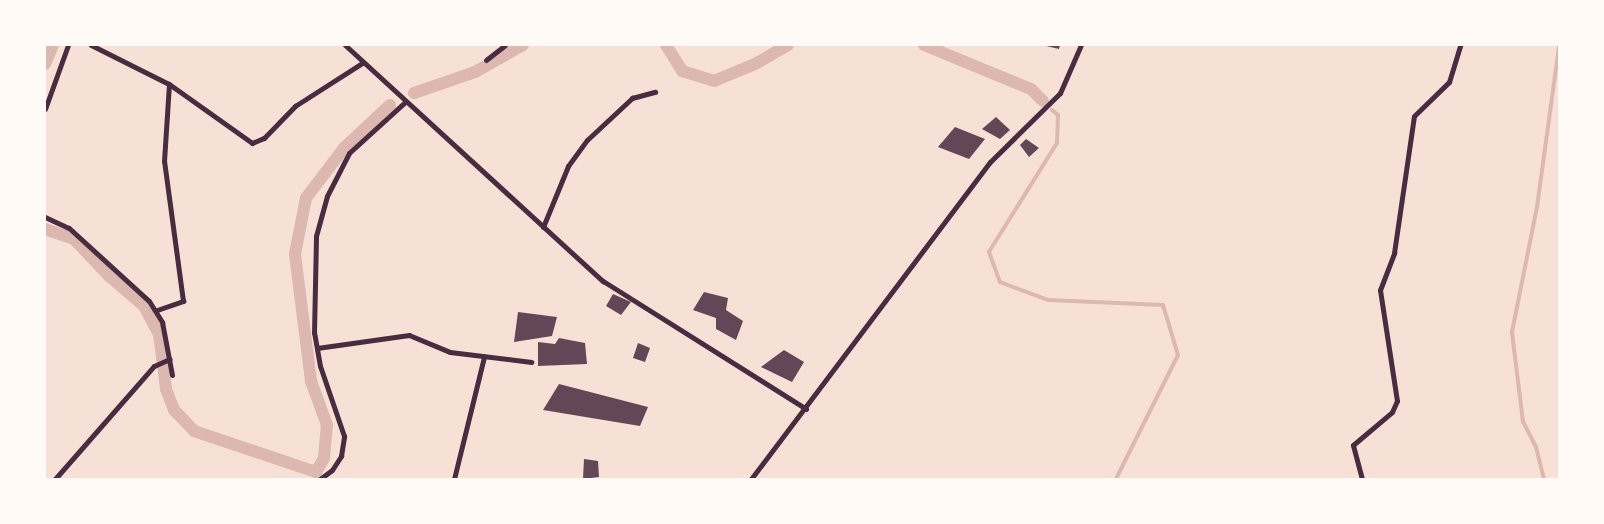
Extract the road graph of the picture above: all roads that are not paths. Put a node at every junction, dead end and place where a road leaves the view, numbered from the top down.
1 (68, 45) edge
2 (91, 45) edge
3 (345, 45) edge
4 (505, 45) edge
5 (1081, 45) edge
6 (1460, 45) edge
7 (486, 60) dead end
8 (362, 63) junction
9 (169, 84) junction
10 (655, 92) dead end
11 (405, 102) junction
12 (45, 109) edge
13 (45, 217) edge
14 (543, 227) junction
15 (157, 310) junction
16 (317, 348) junction
17 (484, 357) junction
18 (170, 359) junction
19 (531, 362) dead end
20 (172, 375) dead end
21 (806, 409) junction
22 (55, 479) edge
23 (320, 479) edge
24 (454, 479) edge
25 (752, 479) edge
26 (1362, 479) edge

1 - 12 street
2 - 9 street
3 - 8 street
4 - 7 street
5 - 21 street
6 - 26 street
8 - 9 street
8 - 11 street
9 - 15 street
10 - 14 street
11 - 14 street
11 - 16 street
13 - 15 street
14 - 21 street
15 - 18 street
16 - 17 street
16 - 23 street
17 - 19 street
17 - 24 street
18 - 20 street
18 - 22 street
21 - 25 street

